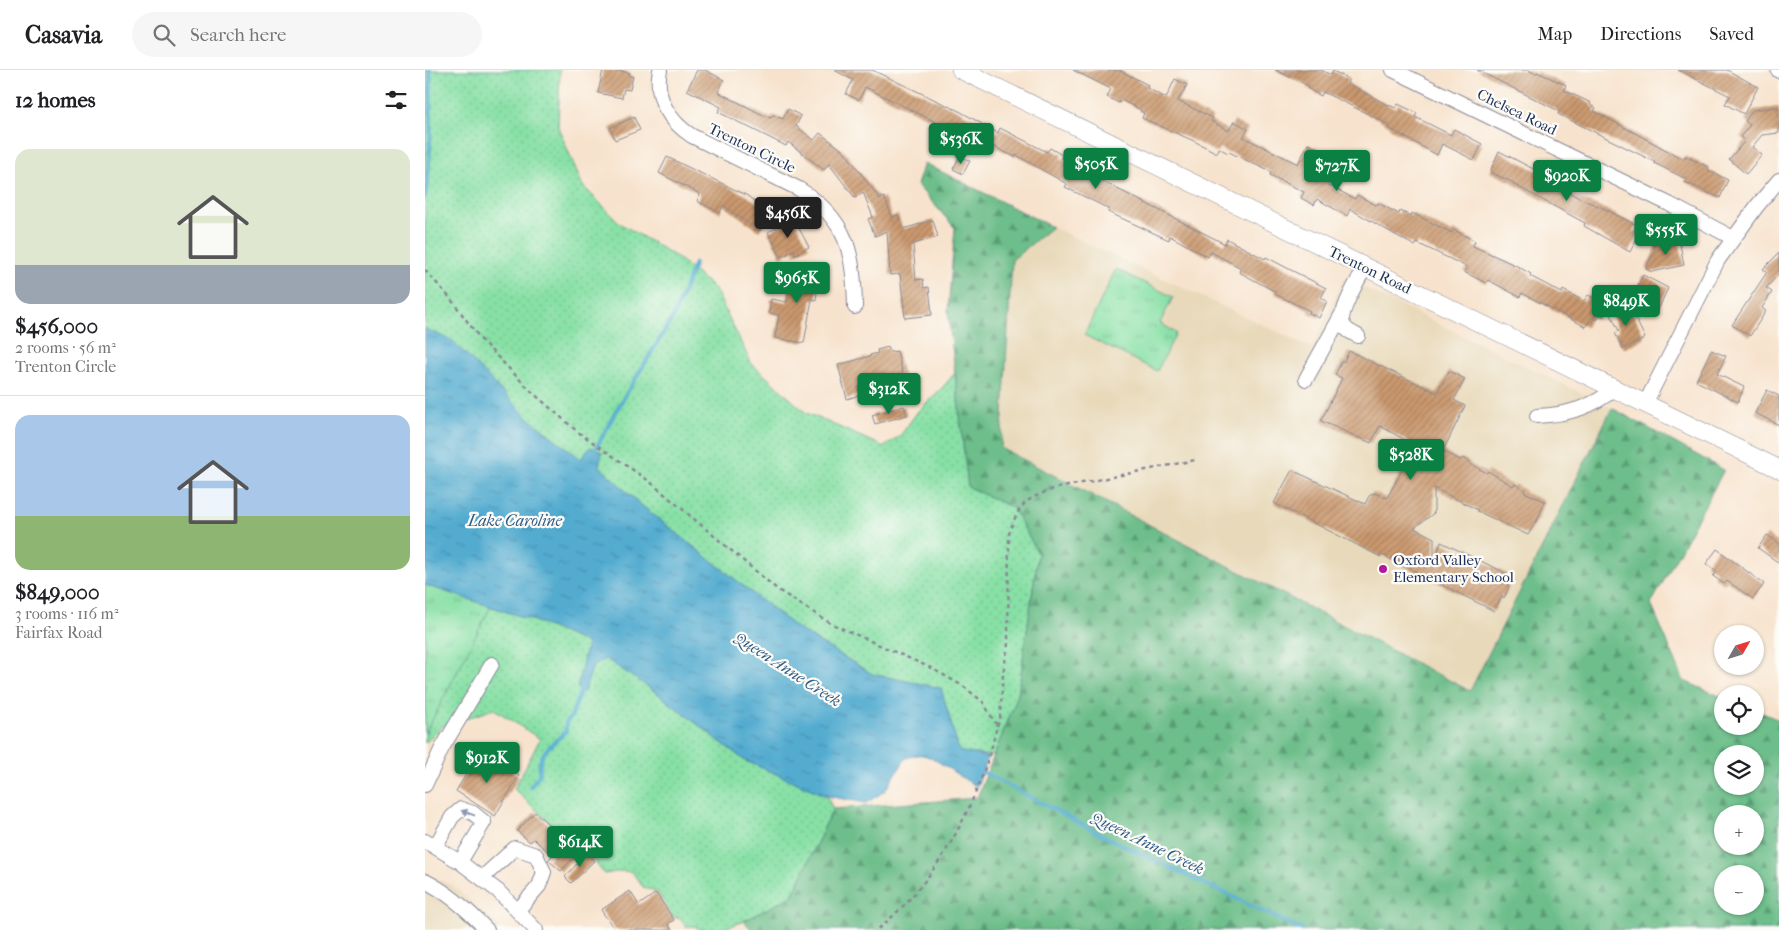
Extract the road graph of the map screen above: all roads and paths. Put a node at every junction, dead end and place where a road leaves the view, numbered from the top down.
1 (660, 70) edge
2 (961, 70) edge
3 (1393, 70) edge
4 (983, 75) edge
5 (1779, 180) edge
6 (1733, 238) junction
7 (1365, 267) junction
8 (425, 270) edge
9 (855, 307) dead end
10 (1342, 314) junction
11 (1358, 336) dead end
12 (1306, 379) dead end
13 (1614, 389) junction
14 (1645, 404) junction
15 (1537, 416) dead end
16 (1195, 460) dead end
17 (1779, 470) edge
18 (492, 664) dead end
19 (997, 726) junction
20 (425, 785) edge
21 (430, 844) edge
22 (460, 862) junction
23 (482, 878) junction
24 (425, 881) edge
25 (518, 910) junction
26 (487, 930) edge
27 (536, 930) edge
28 (877, 930) edge

1 - 9 street, Trenton Circle
2 - 4 main road, Trenton Road
3 - 6 street, Chelsea Road
4 - 7 main road, Trenton Road
5 - 6 street
6 - 14 street
7 - 10 street
7 - 13 main road, Trenton Road
8 - 19 path
10 - 11 street
10 - 12 street
13 - 14 main road, Trenton Road
13 - 15 street
14 - 17 main road, Trenton Road
16 - 19 path
18 - 20 street
19 - 28 path
21 - 22 street
22 -> 21 street
22 - 23 street
23 - 25 street
23 - 25 street
24 - 26 street
25 - 27 street

